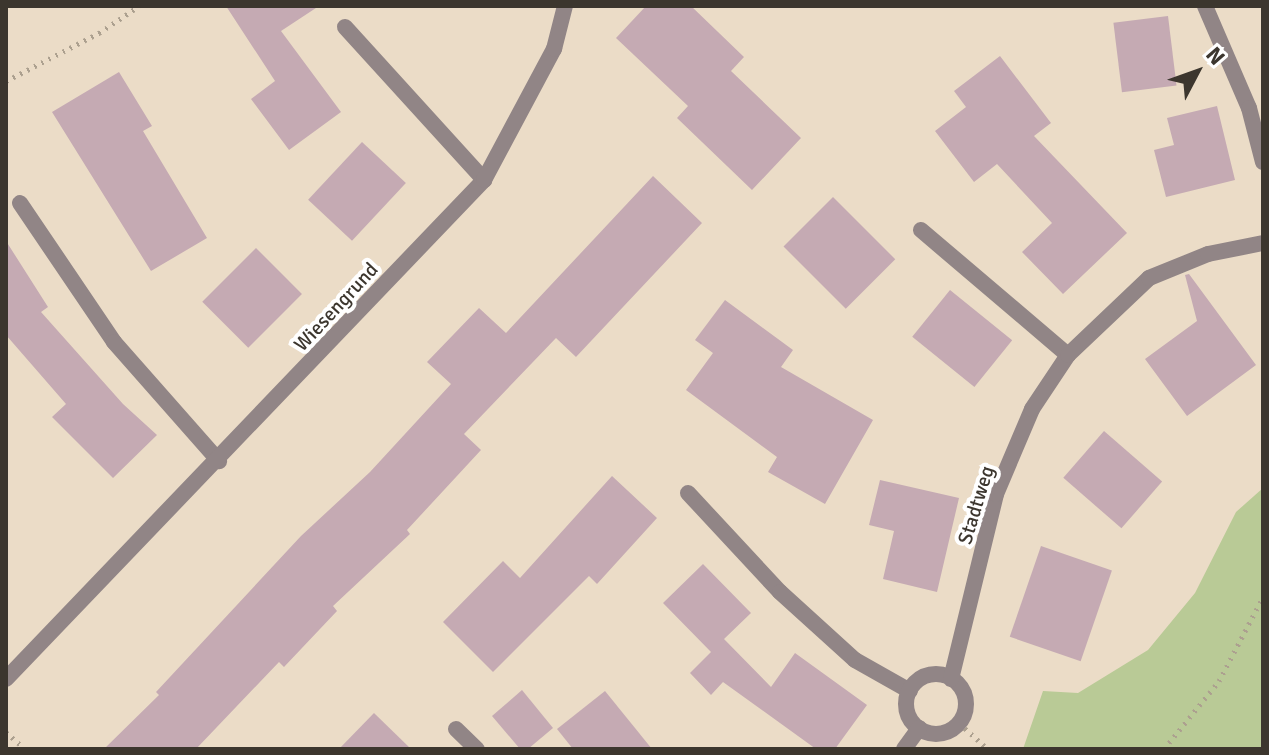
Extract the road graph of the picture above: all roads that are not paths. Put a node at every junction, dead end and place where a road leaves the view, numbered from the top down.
1 (565, 6) edge
2 (1205, 6) edge
3 (345, 27) dead end
4 (1263, 162) edge
5 (484, 180) junction
6 (20, 203) dead end
7 (921, 230) dead end
8 (1263, 243) edge
9 (1068, 355) junction
10 (219, 461) junction
11 (688, 493) dead end
12 (6, 679) edge
13 (951, 679) junction
14 (910, 691) junction
15 (919, 728) junction
16 (456, 729) dead end
17 (477, 749) edge
18 (904, 749) edge

1 - 5 street, Wiesengrund
2 - 4 street
3 - 5 street
5 - 10 street, Wiesengrund
6 - 10 street
7 - 9 street
8 - 9 street, Stadtweg
9 - 13 street, Stadtweg
10 - 12 street, Wiesengrund
11 - 14 street
13 - 14 street
13 - 15 street
14 - 15 street
15 - 18 street
16 - 17 street

